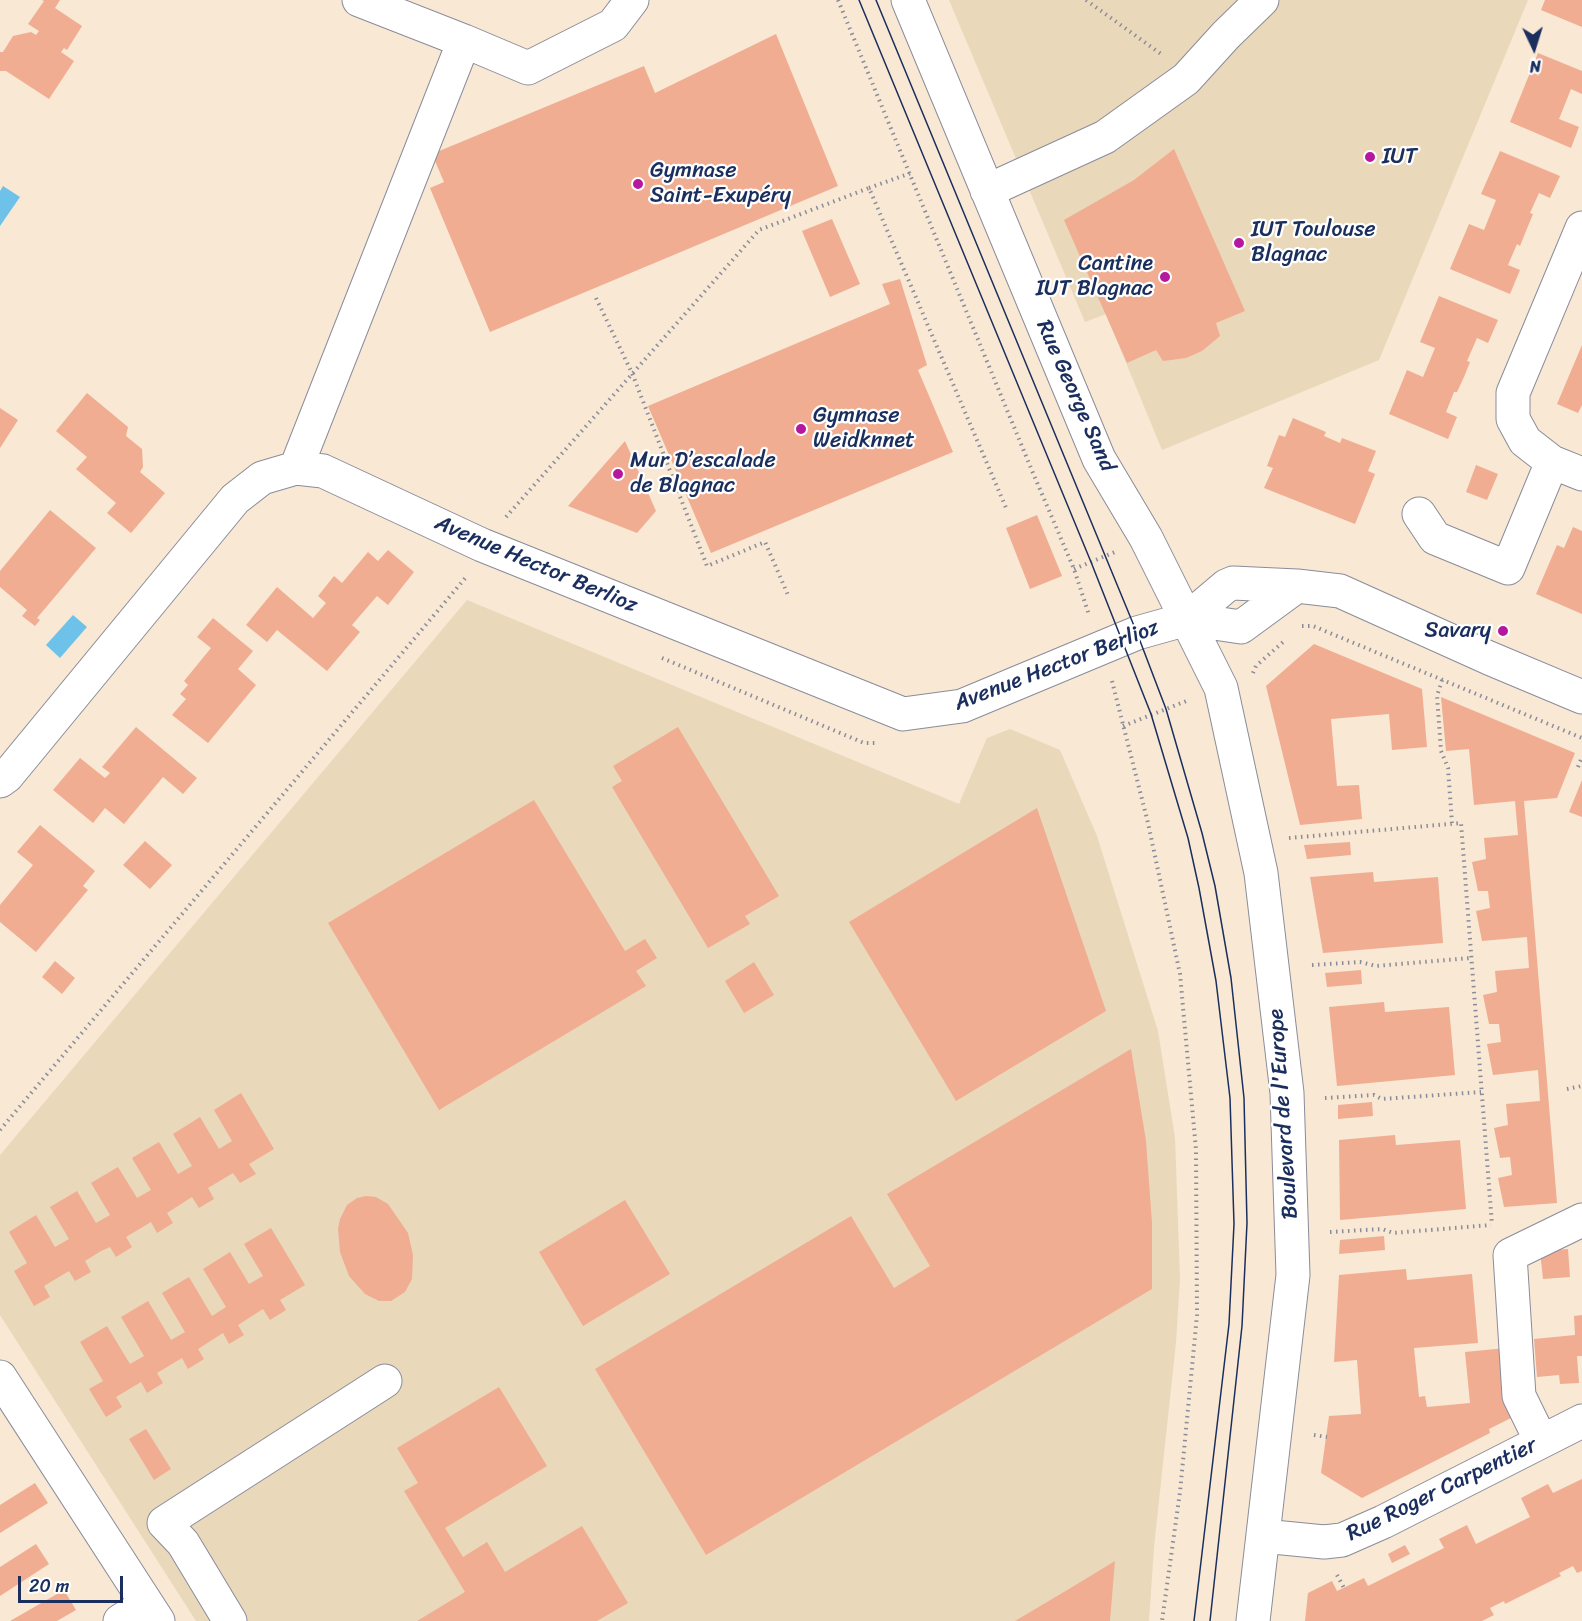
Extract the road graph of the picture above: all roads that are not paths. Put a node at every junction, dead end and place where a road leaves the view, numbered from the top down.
1 (359, 0) edge
2 (631, 0) edge
3 (908, 0) edge
4 (1262, 0) edge
5 (464, 41) junction
6 (987, 191) junction
7 (1582, 228) edge
8 (1552, 462) junction
9 (296, 468) junction
10 (1582, 474) edge
11 (1419, 514) dead end
12 (1187, 619) junction
13 (1582, 697) edge
14 (0, 781) edge
15 (1582, 1220) edge
16 (0, 1377) edge
17 (385, 1381) dead end
18 (1582, 1422) edge
19 (1541, 1441) junction
20 (1263, 1536) junction
21 (142, 1616) edge
22 (230, 1621) edge
23 (1253, 1621) edge

1 - 5 street
2 - 5 street
3 - 6 street, Rue George Sand
4 - 6 street
5 - 9 street
6 - 12 street, Rue George Sand
7 - 8 street
8 - 10 street
8 - 11 street
9 - 12 street, Avenue Hector Berlioz
9 - 14 street, Avenue Hector Berlioz
12 - 13 street
12 - 20 street, Boulevard de l'Europe
15 - 19 street
16 - 21 street
17 - 22 street
18 - 19 street, Rue Roger Carpentier
19 - 20 street, Rue Roger Carpentier
20 - 23 street, Boulevard de l'Europe

